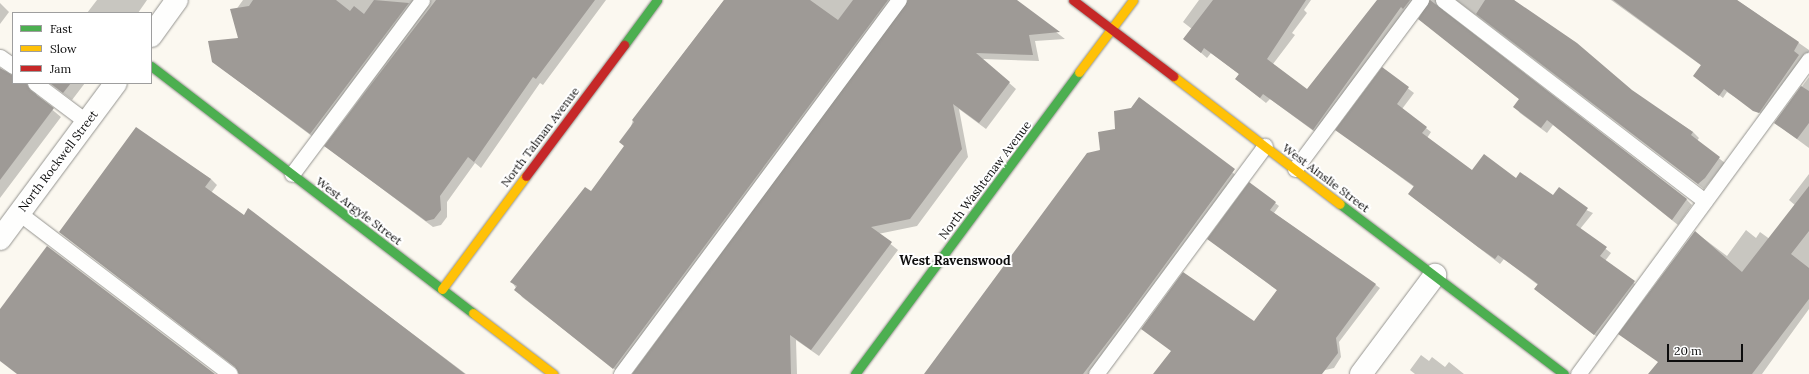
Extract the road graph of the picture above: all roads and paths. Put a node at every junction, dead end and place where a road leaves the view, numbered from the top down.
1 (178, 0) edge
2 (422, 0) edge
3 (657, 0) edge
4 (899, 0) edge
5 (1073, 0) edge
6 (1133, 0) edge
7 (1421, 0) edge
8 (1443, 0) edge
9 (1111, 30) junction
10 (152, 35) edge
11 (0, 57) edge
12 (1809, 60) edge
13 (12, 65) edge
14 (152, 67) edge
15 (36, 84) edge
16 (115, 84) edge
17 (87, 122) junction
18 (1265, 146) junction
19 (1295, 169) junction
20 (292, 174) junction
21 (1704, 201) junction
22 (19, 213) junction
23 (0, 239) edge
24 (1435, 275) junction
25 (442, 289) junction
26 (230, 374) edge
27 (553, 374) edge
28 (622, 374) edge
29 (856, 374) edge
30 (1096, 374) edge
31 (1361, 374) edge
32 (1564, 374) edge
33 (1578, 374) edge

1 - 10 street
2 - 20 lane
3 - 25 street, North Talman Avenue
4 - 28 lane
5 - 9 street, West Ainslie Street
6 - 9 street, North Washtenaw Avenue
7 - 19 lane
8 - 21 lane
9 - 18 street, West Ainslie Street
9 - 29 street, North Washtenaw Avenue
11 - 13 lane
12 - 21 lane
14 - 20 street, West Argyle Street
15 - 17 lane
16 - 17 street, North Rockwell Street
17 - 22 street, North Rockwell Street
18 - 19 street, West Ainslie Street
18 - 30 lane
19 - 24 street, West Ainslie Street
20 - 25 street, West Argyle Street
21 - 33 lane
22 - 23 street, North Rockwell Street
22 - 26 lane
24 - 31 street
24 - 32 street, West Ainslie Street
25 - 27 street, West Argyle Street

